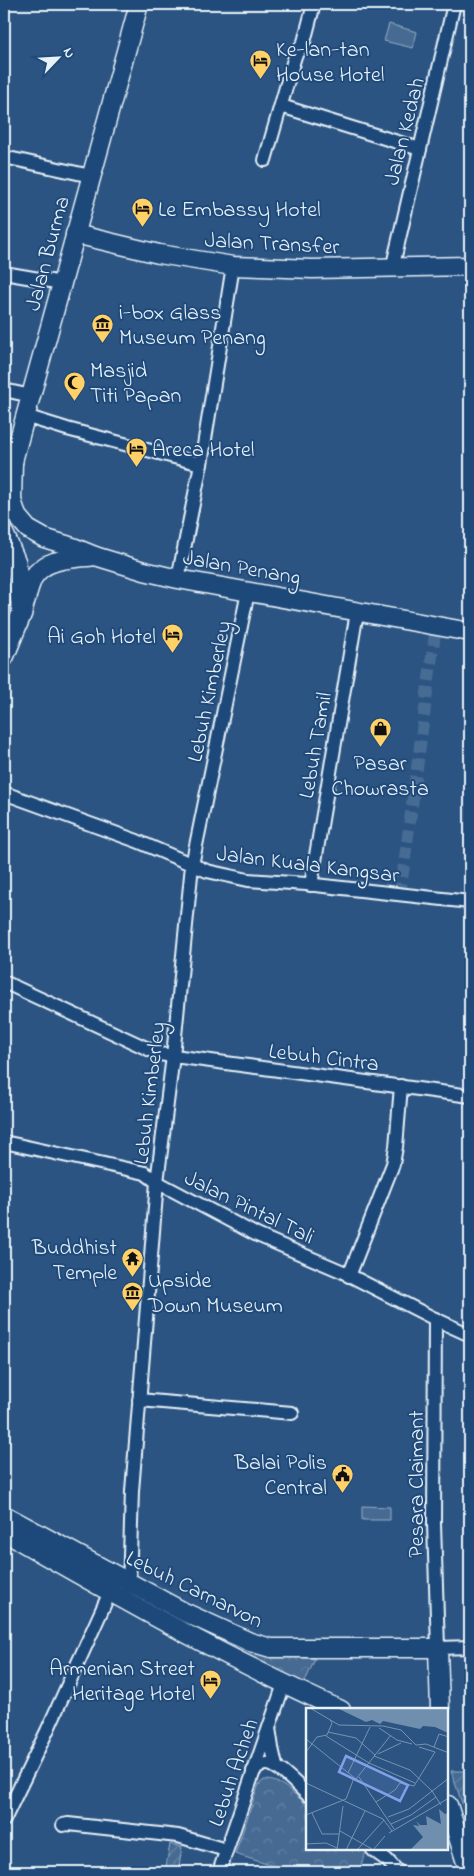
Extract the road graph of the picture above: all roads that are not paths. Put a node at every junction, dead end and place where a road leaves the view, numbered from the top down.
1 (139, 4) edge
2 (314, 4) edge
3 (454, 4) edge
4 (281, 106) junction
5 (420, 148) junction
6 (4, 157) edge
7 (265, 160) dead end
8 (91, 176) junction
9 (75, 234) junction
10 (234, 266) junction
11 (470, 266) edge
12 (392, 269) junction
13 (4, 273) edge
14 (62, 283) junction
15 (4, 390) edge
16 (31, 396) junction
17 (26, 416) junction
18 (201, 464) junction
19 (8, 468) edge
20 (17, 516) joint
21 (4, 534) edge
22 (95, 556) junction
23 (178, 579) junction
24 (248, 592) junction
25 (357, 612) junction
26 (22, 613) junction
27 (470, 630) edge
28 (4, 657) edge
29 (4, 793) edge
30 (192, 864) junction
31 (311, 884) junction
32 (470, 902) edge
33 (4, 982) edge
34 (173, 1056) junction
35 (401, 1086) junction
36 (470, 1096) edge
37 (4, 1142) edge
38 (158, 1182) junction
39 (349, 1276) junction
40 (435, 1319) junction
41 (470, 1335) edge
42 (139, 1400) junction
43 (292, 1413) dead end
44 (4, 1515) edge
45 (4, 1532) edge
46 (129, 1583) junction
47 (110, 1592) junction
48 (129, 1603) junction
49 (470, 1647) edge
50 (438, 1648) junction
51 (284, 1684) junction
52 (337, 1708) edge
53 (440, 1708) edge
54 (269, 1726) junction
55 (276, 1766) junction
56 (253, 1771) junction
57 (306, 1793) edge
58 (449, 1807) edge
59 (4, 1820) edge
60 (63, 1824) dead end
61 (226, 1850) junction
62 (374, 1851) edge
63 (219, 1872) edge
64 (398, 1872) edge
65 (469, 1872) edge

1 - 8 main road, Jalan Burma
2 - 4 street
3 - 5 street, Jalan Kedah
4 - 5 street
4 - 7 street
5 - 12 street, Jalan Kedah
6 - 8 street
8 - 9 main road, Jalan Burma
9 - 10 main road, Jalan Transfer
9 - 14 main road, Jalan Burma
10 - 12 main road, Jalan Transfer
10 - 18 street
11 - 12 main road, Jalan Transfer
13 - 14 street
14 - 16 main road, Jalan Burma
15 - 16 street
16 - 17 main road, Jalan Burma
17 - 18 street
17 - 19 main road, Jalan Burma
18 - 23 street
19 - 20 main road, Jalan Burma
20 - 22 main road, Jalan Penang
21 - 26 main road
22 - 23 main road, Jalan Penang
22 - 26 main road
23 - 24 main road, Jalan Penang
24 - 25 main road, Jalan Penang
24 - 30 street, Lebuh Kimberley
25 - 27 main road, Jalan Penang
25 - 31 street, Lebuh Tamil
26 - 28 main road
29 - 30 street, Jalan Kuala Kangsar
30 - 31 street, Jalan Kuala Kangsar
30 - 34 street, Lebuh Kimberley
31 - 32 street, Jalan Kuala Kangsar
33 - 34 street, Lebuh Cintra
34 - 35 street, Lebuh Cintra
34 - 38 street, Lebuh Kimberley
35 - 36 street, Lebuh Cintra
35 - 39 street
37 - 38 street, Jalan Pintal Tali
38 - 39 street, Jalan Pintal Tali
38 - 42 street, Lebuh Kimberley
39 - 40 street, Jalan Pintal Tali
40 - 41 street, Jalan Pintal Tali
40 - 50 street, Pesara Claimant
42 - 43 street
42 - 46 street, Lebuh Kimberley
44 - 46 main road, Lebuh Carnarvon
45 - 47 main road, Lebuh Carnarvon
46 - 48 street, Lebuh Kimberley
46 - 50 main road, Lebuh Carnarvon
47 - 48 main road, Lebuh Carnarvon
47 - 59 street
48 - 51 main road, Lebuh Carnarvon
49 - 50 street, Lebuh Carnarvon
50 - 53 main road
51 - 52 main road, Lebuh Carnarvon
51 - 54 street, Lebuh Acheh
54 - 55 street
54 - 56 street, Lebuh Acheh
55 - 56 street
55 - 57 street
56 - 61 street, Lebuh Acheh
58 - 65 main road
60 - 61 street
61 - 63 street, Lebuh Acheh
62 - 64 street

